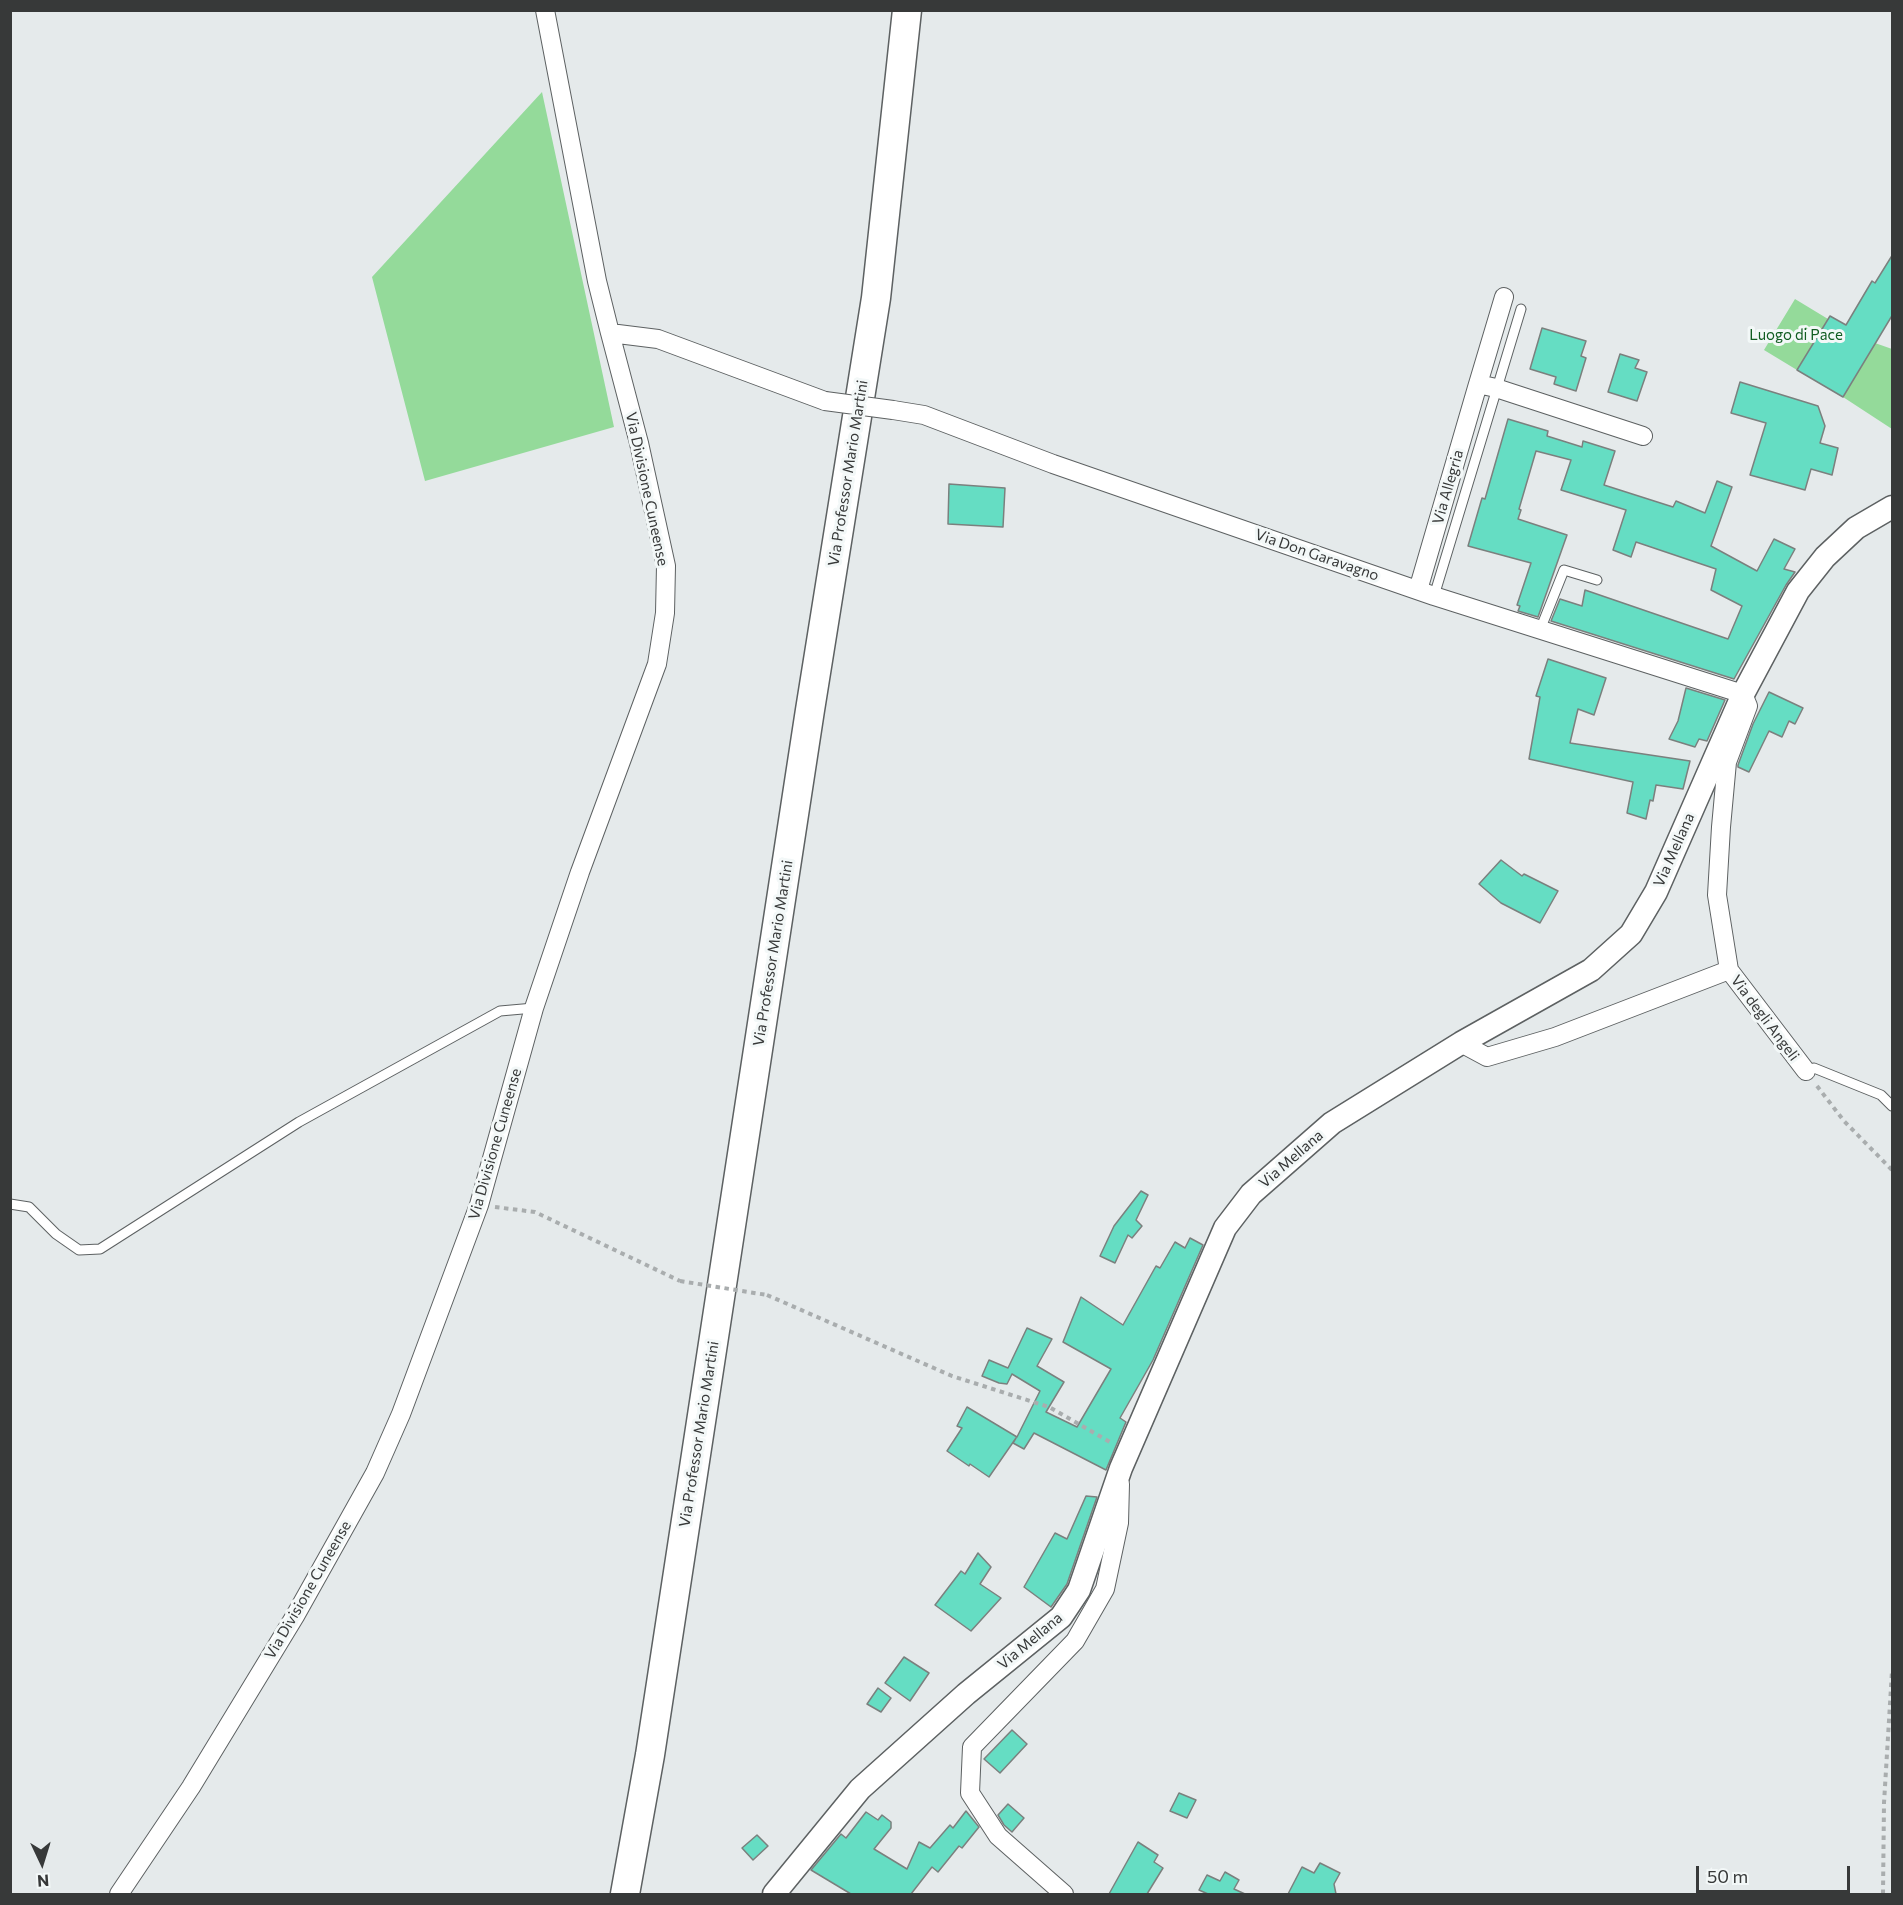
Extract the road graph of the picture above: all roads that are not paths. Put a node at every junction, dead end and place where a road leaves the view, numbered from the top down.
1 (544, 10) edge
2 (907, 10) edge
3 (1504, 297) dead end
4 (1521, 309) dead end
5 (610, 333) junction
6 (1478, 384) junction
7 (1496, 388) junction
8 (1643, 436) dead end
9 (1893, 507) edge
10 (1597, 580) dead end
11 (1426, 593) junction
12 (1540, 630) junction
13 (1743, 694) junction
14 (1729, 970) junction
15 (534, 1008) junction
16 (1461, 1043) junction
17 (1806, 1071) joint
18 (1893, 1106) edge
19 (10, 1204) edge
20 (1125, 1460) junction
21 (119, 1894) edge
22 (625, 1894) edge
23 (774, 1894) edge
24 (1064, 1894) edge

1 - 5 street, Via Divisione Cuneense
2 - 22 main road, Via Professor Mario Martini
3 - 6 street, Via Allegria
4 - 7 lane
5 - 11 street, Via Don Garavagno, bridge
5 - 15 street, Via Divisione Cuneense
6 - 7 street
6 - 11 street, Via Allegria
7 - 8 street
7 - 11 lane
9 - 13 street, Via Mellana
10 - 12 lane
11 - 12 street, Via Don Garavagno
12 - 13 street, Via Don Garavagno
13 - 14 street, Via degli Angeli
13 - 16 street, Via Mellana
14 - 16 street
14 - 17 street, Via degli Angeli
15 - 19 lane
15 - 21 street, Via Divisione Cuneense
16 - 20 street, Via Mellana
17 - 18 lane
20 - 23 street, Via Mellana
20 - 24 street

